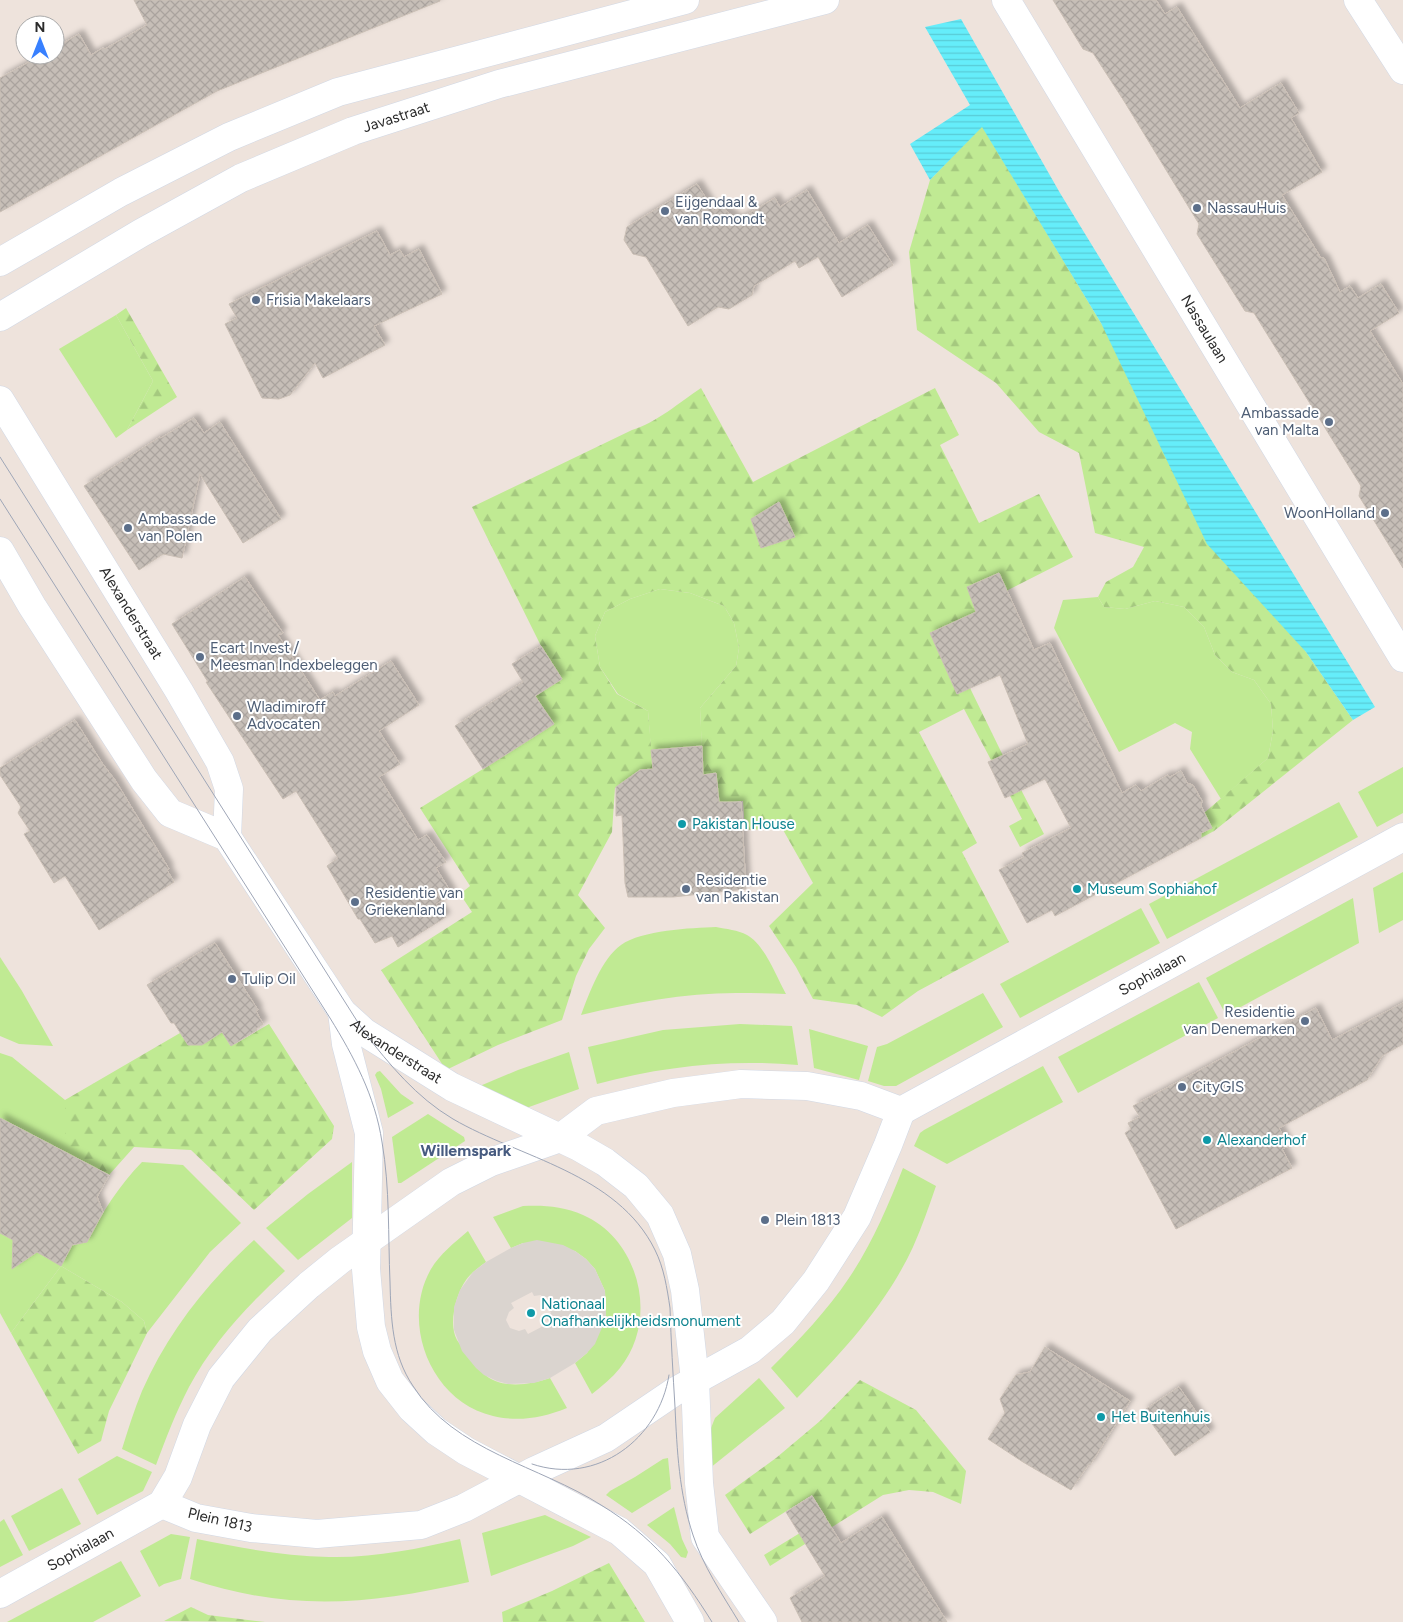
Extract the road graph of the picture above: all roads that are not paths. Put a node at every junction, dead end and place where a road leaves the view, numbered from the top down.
1 (685, 0) edge
2 (825, 0) edge
3 (1006, 0) edge
4 (1358, 0) edge
5 (1403, 70) edge
6 (0, 262) edge
7 (0, 317) edge
8 (0, 400) edge
9 (0, 551) edge
10 (1403, 658) edge
11 (227, 837) junction
12 (1403, 837) edge
13 (342, 1012) junction
14 (901, 1111) junction
15 (560, 1138) junction
16 (367, 1240) junction
17 (695, 1380) junction
18 (519, 1479) junction
19 (162, 1504) junction
20 (0, 1594) edge
21 (690, 1622) edge
22 (763, 1622) edge

1 - 6 street
2 - 7 street, Javastraat
3 - 10 street, Nassaulaan
4 - 5 street
8 - 11 street, Alexanderstraat
9 - 11 street
11 - 13 street, Alexanderstraat
12 - 14 street, Sophialaan
13 - 15 street, Alexanderstraat
13 - 16 street, Alexanderstraat
14 - 15 street
14 - 17 street, Plein 1813
15 - 16 street
15 - 17 street
16 - 18 street
16 - 19 street
17 - 18 street, Plein 1813
17 - 22 street
18 - 19 street, Plein 1813
18 - 21 street
19 - 20 street, Sophialaan

